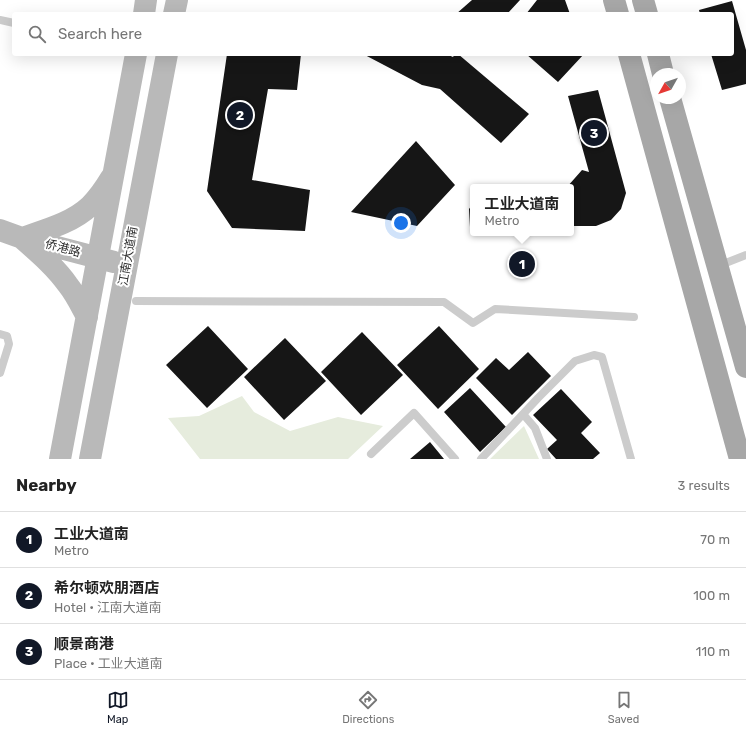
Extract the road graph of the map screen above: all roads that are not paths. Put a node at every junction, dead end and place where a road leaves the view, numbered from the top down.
1 (146, 0) edge
2 (177, 0) edge
3 (614, 0) edge
4 (643, 0) edge
5 (144, 12) edge
6 (174, 12) edge
7 (617, 12) edge
8 (646, 12) edge
9 (0, 20) edge
10 (12, 23) edge
11 (136, 56) edge
12 (167, 56) edge
13 (629, 56) edge
14 (659, 56) edge
15 (662, 68) edge
16 (672, 104) edge
17 (114, 175) junction
18 (6, 234) edge
19 (746, 255) edge
20 (99, 258) junction
21 (126, 265) junction
22 (717, 266) junction
23 (136, 300) dead end
24 (87, 317) junction
25 (634, 317) dead end
26 (0, 334) edge
27 (746, 367) edge
28 (0, 373) edge
29 (523, 414) junction
30 (371, 457) edge
31 (60, 459) edge
32 (90, 459) edge
33 (455, 459) edge
34 (481, 459) edge
35 (547, 459) edge
36 (631, 459) edge
37 (740, 459) edge

1 - 5 main road
2 - 6 main road
3 - 7 main road
4 - 8 main road
9 - 10 lane
11 - 17 main road
12 - 21 main road, 江南大道南
13 - 37 main road
14 - 15 main road
16 - 22 main road
17 - 18 main road
17 - 20 main road
18 - 20 main road, 侨港路
18 - 24 main road
19 - 22 lane
20 - 21 main road, 侨港路
20 - 24 main road
21 - 32 main road, 江南大道南
22 - 27 main road
23 - 25 lane
24 - 31 main road
26 - 28 lane
29 - 34 lane
29 - 35 lane
29 - 36 lane
30 - 33 lane

